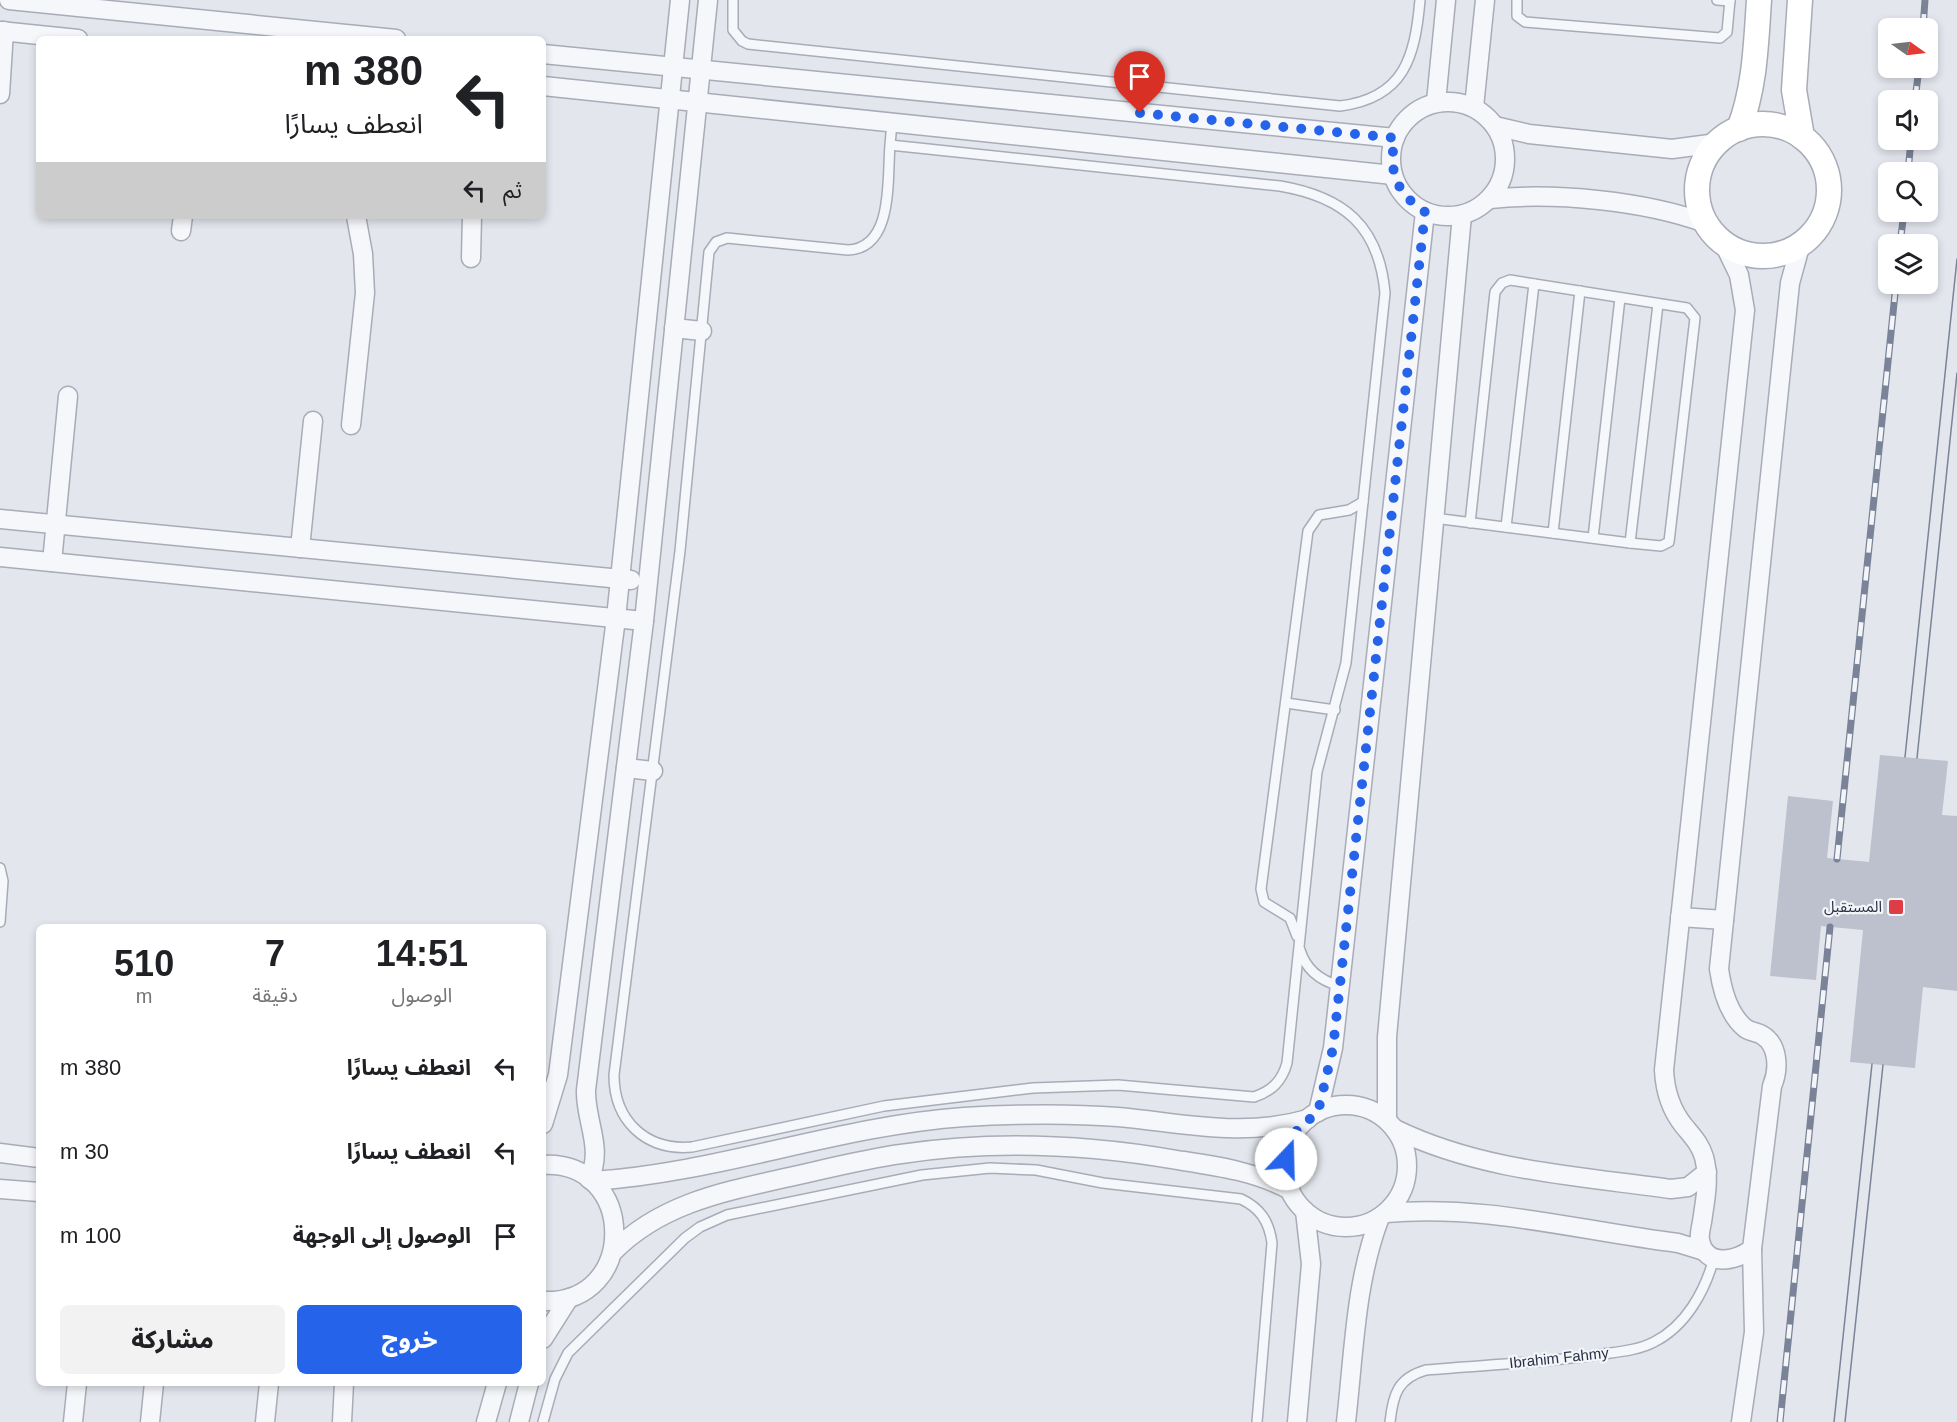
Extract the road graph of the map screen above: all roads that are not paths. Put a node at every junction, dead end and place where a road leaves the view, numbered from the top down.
1 (9, 0) edge
2 (680, 0) edge
3 (708, 0) edge
4 (733, 0) edge
5 (1420, 0) edge
6 (1446, 0) edge
7 (1485, 0) edge
8 (1517, 0) edge
9 (1717, 0) edge
10 (1730, 0) edge
11 (1759, 0) edge
12 (1800, 0) edge
13 (2, 31) edge
14 (50, 36) edge
15 (366, 36) edge
16 (546, 54) edge
17 (673, 67) junction
18 (701, 70) junction
19 (546, 86) edge
20 (0, 94) edge
21 (670, 98) junction
22 (698, 101) junction
23 (1436, 102) junction
24 (1474, 107) junction
25 (892, 122) junction
26 (1496, 126) junction
27 (1739, 129) junction
28 (1802, 137) junction
29 (1395, 138) junction
30 (1717, 143) junction
31 (890, 146) junction
32 (1393, 175) junction
33 (1490, 199) junction
34 (1425, 212) junction
35 (1462, 215) junction
36 (357, 219) edge
37 (472, 219) edge
38 (1706, 223) junction
39 (1801, 243) junction
40 (1724, 244) junction
41 (471, 258) dead end
42 (1534, 284) junction
43 (1580, 291) junction
44 (1620, 298) junction
45 (1658, 304) junction
46 (674, 328) junction
47 (702, 331) junction
48 (68, 396) dead end
49 (313, 421) dead end
50 (351, 425) dead end
51 (1363, 501) junction
52 (1434, 518) junction
53 (0, 519) edge
54 (1470, 523) junction
55 (56, 525) junction
56 (1506, 527) junction
57 (1553, 533) junction
58 (1593, 538) junction
59 (1630, 543) junction
60 (300, 548) junction
61 (0, 556) edge
62 (52, 562) junction
63 (621, 579) junction
64 (648, 582) junction
65 (616, 618) junction
66 (644, 621) junction
67 (1286, 703) junction
68 (1335, 710) junction
69 (626, 768) junction
70 (653, 771) junction
71 (0, 868) edge
72 (1680, 917) junction
73 (1724, 920) junction
74 (0, 922) edge
75 (1299, 947) junction
76 (1340, 986) junction
77 (546, 1114) edge
78 (1313, 1115) junction
79 (1391, 1124) junction
80 (0, 1153) edge
81 (36, 1158) edge
82 (546, 1165) edge
83 (1707, 1172) junction
84 (591, 1180) junction
85 (0, 1189) edge
86 (1290, 1190) junction
87 (36, 1192) edge
88 (1305, 1211) junction
89 (1383, 1215) junction
90 (1752, 1249) junction
91 (613, 1252) junction
92 (1709, 1254) junction
93 (569, 1298) junction
94 (546, 1301) edge
95 (546, 1335) edge
96 (77, 1386) edge
97 (154, 1386) edge
98 (269, 1386) edge
99 (344, 1386) edge
100 (496, 1386) edge
101 (528, 1386) edge
102 (73, 1422) edge
103 (150, 1422) edge
104 (265, 1422) edge
105 (342, 1422) edge
106 (486, 1422) edge
107 (519, 1422) edge
108 (543, 1422) edge
109 (1257, 1422) edge
110 (1297, 1422) edge
111 (1346, 1422) edge
112 (1390, 1422) edge
113 (1741, 1422) edge

1 - 15 street
2 - 17 street
3 - 18 street
4 - 5 lane
6 - 23 street
7 - 24 street
8 - 10 lane
9 - 10 lane
11 - 27 street
12 - 28 street
13 - 14 street
13 - 20 street
16 - 17 street
17 - 18 street
17 - 21 street
18 - 22 street
18 - 29 street
19 - 21 street
21 - 22 street
21 - 63 street
22 - 25 street
22 - 46 street
23 - 24 street
23 - 29 street
24 - 26 street
25 - 31 lane
25 - 32 street
26 - 30 street
26 - 33 street
27 - 28 street
27 - 30 street
28 - 39 street
29 - 32 street
30 - 38 street
31 - 47 lane
31 - 51 lane
32 - 34 street
33 - 35 street
33 - 38 street
34 - 35 street
34 - 76 street
35 - 52 street
36 - 50 street
37 - 41 street
38 - 40 street
39 - 40 street
39 - 73 street
40 - 72 street
42 - 43 lane
42 - 54 lane
42 - 56 lane
43 - 44 lane
43 - 57 lane
44 - 45 lane
44 - 58 lane
45 - 59 lane
45 - 59 lane
46 - 47 street
46 - 64 street
47 - 70 lane
48 - 55 street
49 - 60 street
51 - 67 lane
51 - 68 lane
52 - 54 lane
52 - 79 street
53 - 55 street
54 - 56 lane
55 - 60 street
55 - 62 street
56 - 57 lane
57 - 58 lane
58 - 59 lane
60 - 63 street
61 - 62 street
62 - 65 street
63 - 64 street
63 - 65 street
64 - 66 street
65 - 66 street
65 - 77 street
66 - 69 street
67 - 68 lane
67 - 75 lane
68 - 75 lane
69 - 70 street
69 - 84 street
70 - 75 lane
71 - 74 lane
72 - 73 street
72 - 83 street
73 - 90 street
75 - 76 lane
76 - 78 street
78 - 79 street
78 - 84 street
78 - 86 street
79 - 83 street
79 - 89 street
80 - 81 street
82 - 84 street
83 - 92 street
84 - 91 street
85 - 87 street
86 - 88 street
86 - 91 street
88 - 89 street
88 - 110 street
89 - 92 street
89 - 111 street
90 - 92 street
90 - 113 street
91 - 93 street
92 - 112 lane, Ibrahim Fahmy
93 - 94 street
93 - 95 street
96 - 102 street
97 - 103 street
98 - 104 street
99 - 105 street
100 - 106 street
101 - 107 street
108 - 109 lane

